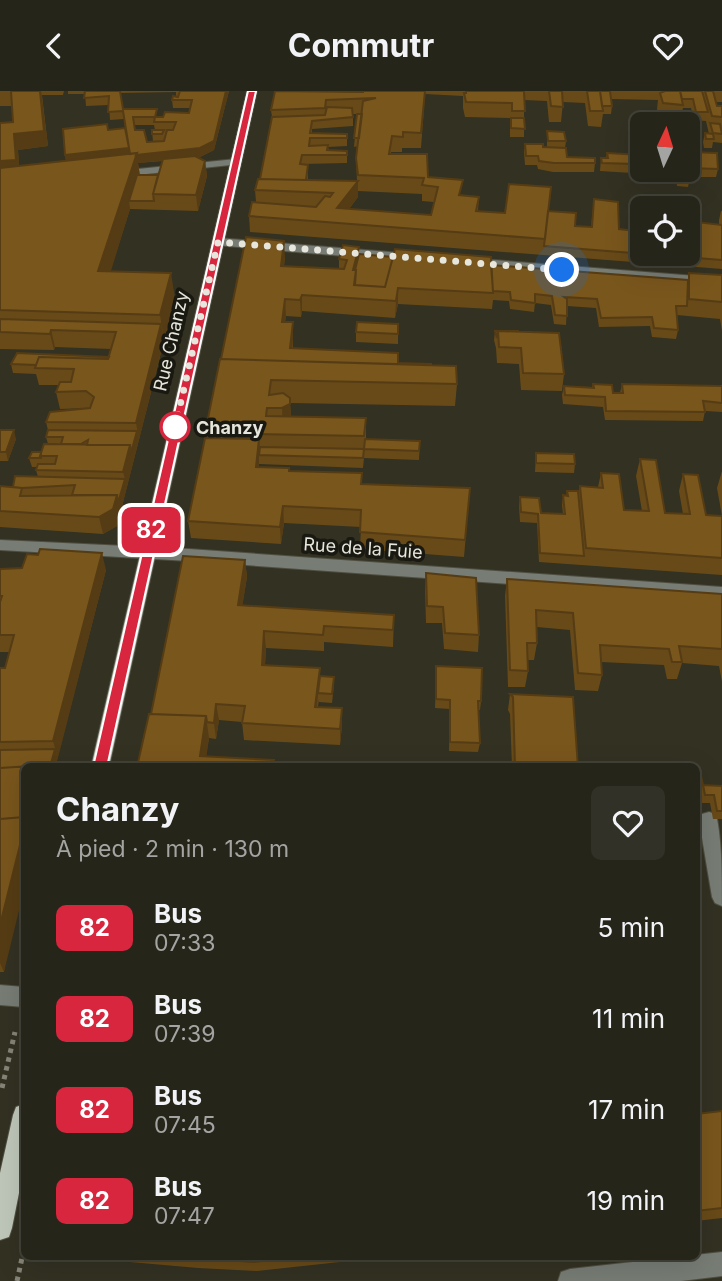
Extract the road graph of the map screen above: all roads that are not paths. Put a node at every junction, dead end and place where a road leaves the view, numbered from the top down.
1 (252, 91) edge
2 (236, 162) junction
3 (108, 175) edge
4 (218, 242) junction
5 (434, 259) edge
6 (448, 261) edge
7 (722, 282) edge
8 (0, 545) edge
9 (146, 552) junction
10 (722, 593) edge
11 (101, 763) edge
12 (709, 820) dead end
13 (722, 897) edge
14 (0, 995) edge
15 (21, 997) edge
16 (21, 1129) edge
17 (0, 1228) edge
18 (722, 1264) edge
19 (570, 1281) edge

1 - 2 main road, Rue Chanzy
2 - 3 street
2 - 4 main road, Rue Chanzy
4 - 5 street
4 - 9 main road, Rue Chanzy
6 - 7 street
8 - 9 street, Rue de la Fuie
9 - 10 street, Rue de la Fuie
9 - 11 main road, Rue Chanzy
12 - 13 street
14 - 15 street
16 - 17 main road
18 - 19 street

